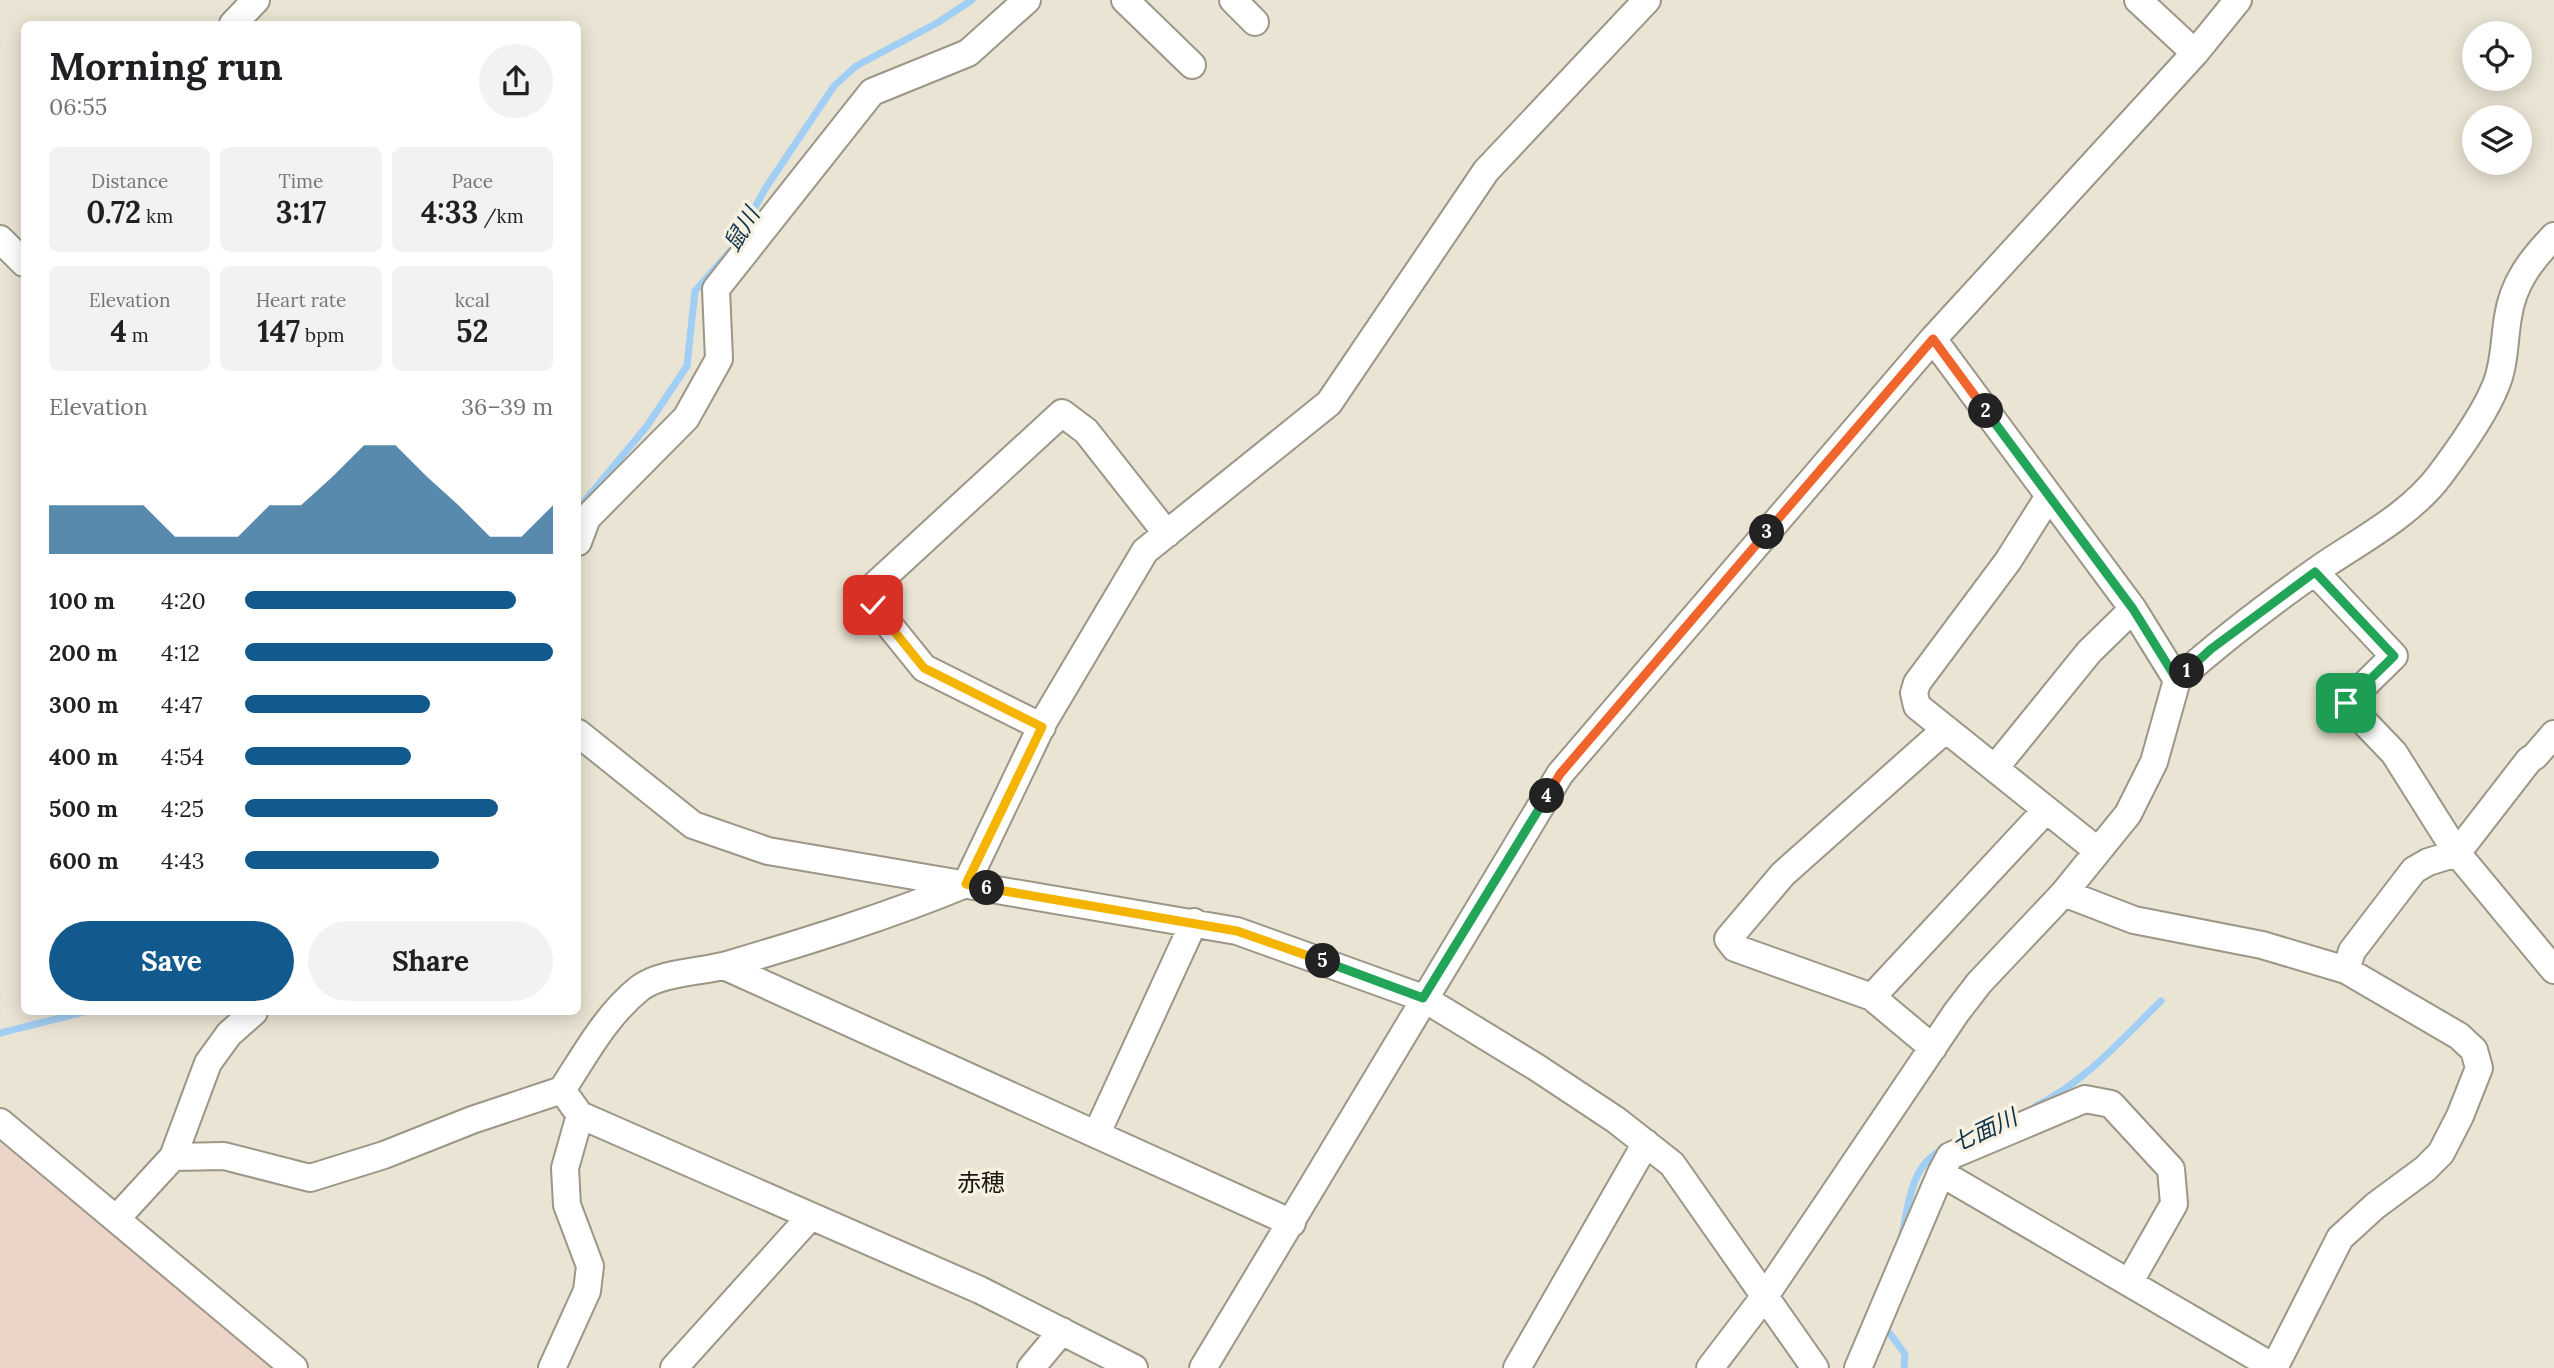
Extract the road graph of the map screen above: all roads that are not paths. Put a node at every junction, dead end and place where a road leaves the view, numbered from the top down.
1 (256, 0) edge
2 (1027, 0) edge
3 (1125, 0) edge
4 (1233, 0) edge
5 (1647, 0) edge
6 (2138, 0) edge
7 (2238, 0) edge
8 (236, 21) edge
9 (1255, 22) dead end
10 (2195, 53) junction
11 (1192, 65) dead end
12 (2554, 236) edge
13 (1933, 339) junction
14 (2049, 496) junction
15 (581, 534) edge
16 (1167, 534) junction
17 (2315, 572) junction
18 (2133, 609) junction
19 (2177, 680) junction
20 (1042, 727) junction
21 (1946, 729) junction
22 (2554, 734) edge
23 (581, 735) edge
24 (1995, 768) junction
25 (2046, 810) junction
26 (2098, 851) junction
27 (2458, 853) junction
28 (966, 884) junction
29 (2064, 893) junction
30 (1194, 922) junction
31 (724, 966) junction
32 (2346, 970) junction
33 (2554, 970) edge
34 (1872, 997) junction
35 (1423, 998) junction
36 (251, 1015) edge
37 (1933, 1048) junction
38 (562, 1090) junction
39 (580, 1115) junction
40 (0, 1122) edge
41 (1097, 1133) junction
42 (1646, 1143) junction
43 (173, 1157) junction
44 (1941, 1173) junction
45 (810, 1217) junction
46 (116, 1219) junction
47 (1292, 1223) junction
48 (2129, 1283) junction
49 (1765, 1296) junction
50 (1062, 1331) junction
51 (294, 1368) edge
52 (552, 1368) edge
53 (674, 1368) edge
54 (1031, 1368) edge
55 (1134, 1368) edge
56 (1203, 1368) edge
57 (1517, 1368) edge
58 (1710, 1368) edge
59 (1815, 1368) edge
60 (1858, 1368) edge
61 (2274, 1368) edge

1 - 8 street
2 - 15 street
3 - 11 street
4 - 9 street
5 - 16 street
6 - 10 street
7 - 10 street
10 - 13 street
12 - 17 street
13 - 14 street
13 - 35 street
14 - 18 street
14 - 21 street
16 - 20 street
16 - 20 street
17 - 19 street
17 - 27 street
18 - 19 street
18 - 24 street
19 - 26 street
20 - 28 street
21 - 24 street
21 - 34 street
22 - 27 street
23 - 28 street
24 - 25 street
25 - 26 street
25 - 34 street
26 - 29 street
27 - 32 street
27 - 33 street
28 - 30 street
28 - 31 street
29 - 32 street
29 - 37 street
30 - 35 street
30 - 41 street
31 - 38 street
31 - 41 street
32 - 61 street
34 - 37 street
35 - 42 street
35 - 47 street
36 - 43 street
37 - 49 street
38 - 39 street
38 - 43 street
39 - 45 street
39 - 52 street
40 - 46 street
41 - 47 street
42 - 49 street
42 - 57 street
43 - 46 street
44 - 48 street
44 - 48 street
44 - 60 street
45 - 50 street
45 - 53 street
46 - 51 street
47 - 56 street
48 - 61 street
49 - 58 street
49 - 59 street
50 - 54 street
50 - 55 street

